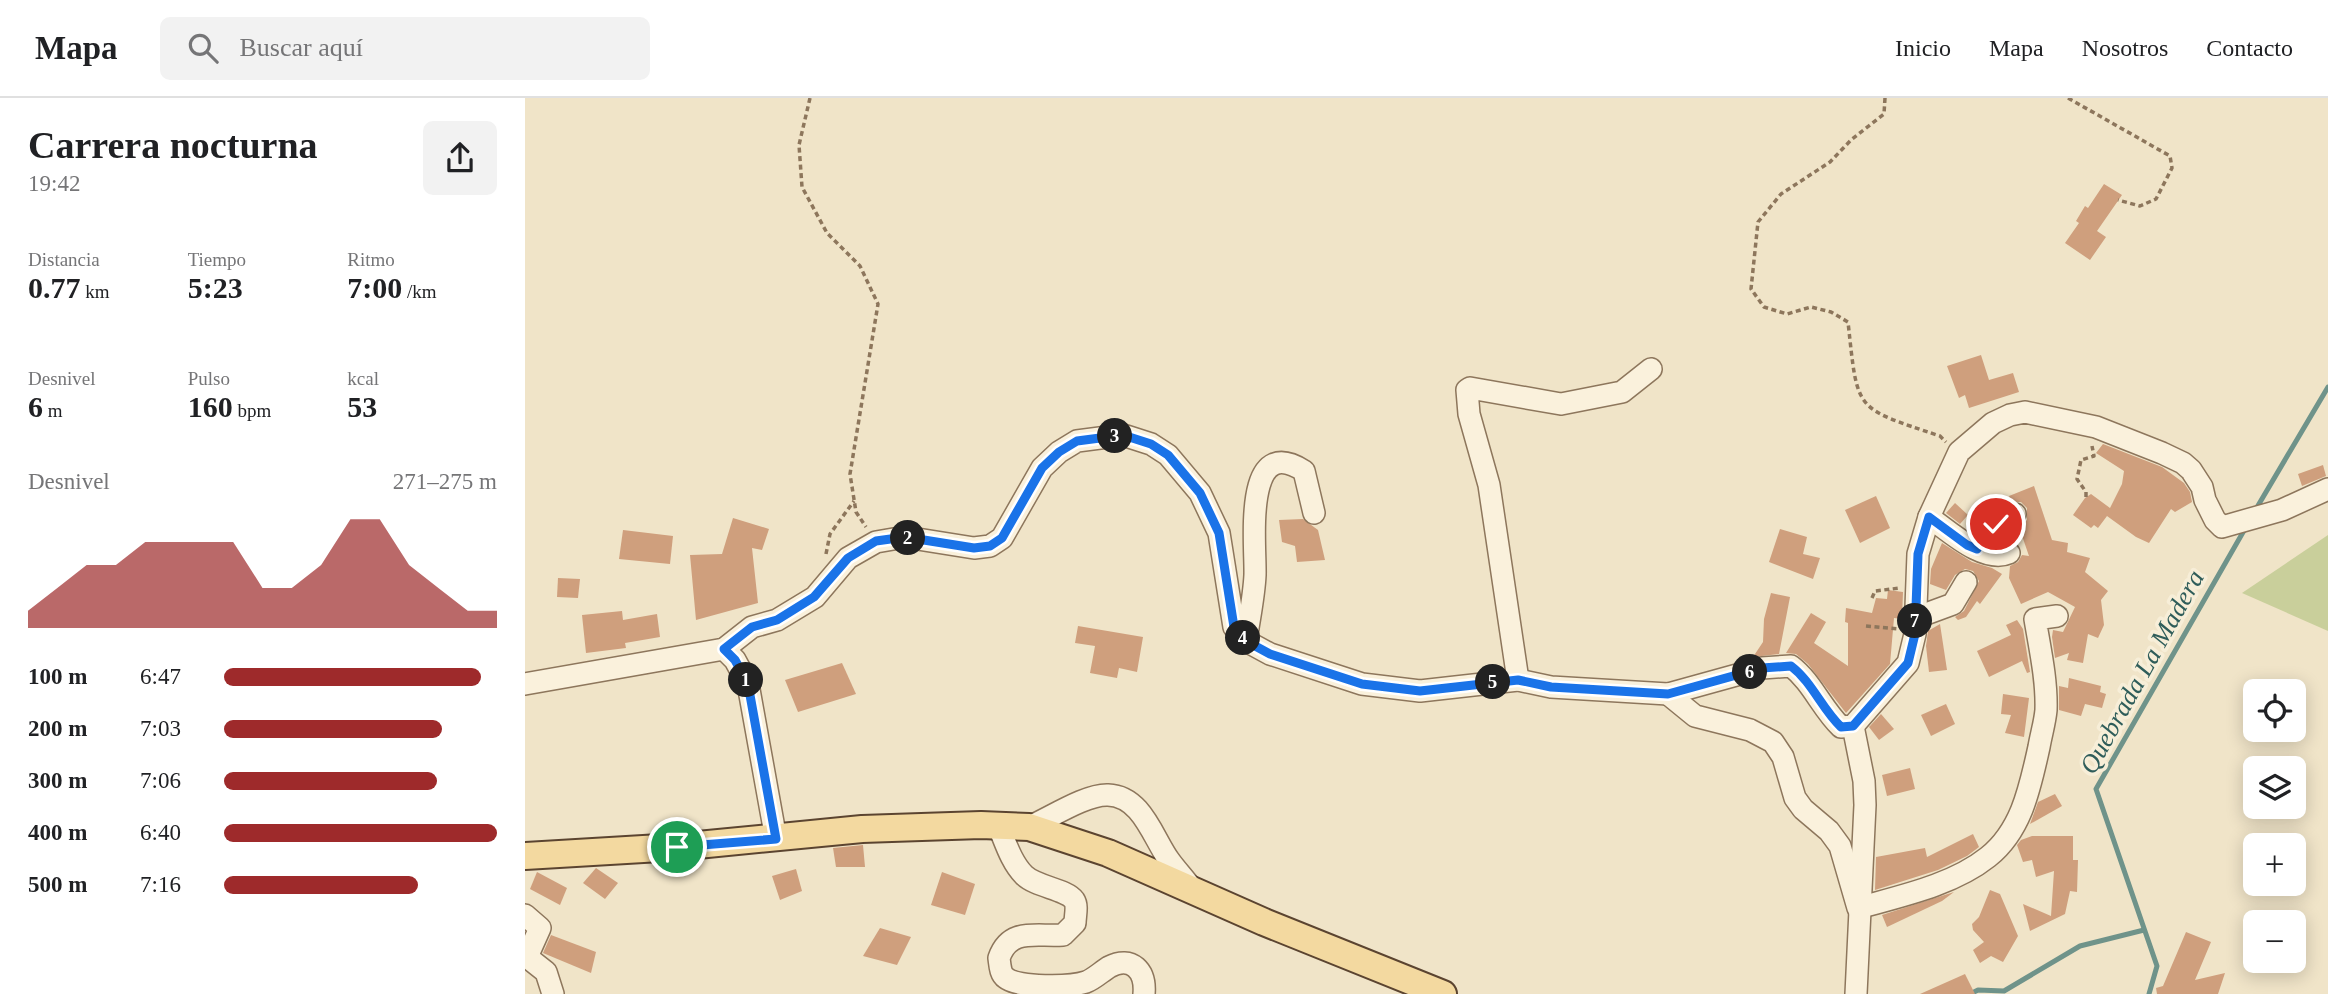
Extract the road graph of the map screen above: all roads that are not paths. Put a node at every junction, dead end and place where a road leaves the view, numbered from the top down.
1 (1651, 369) dead end
2 (2328, 489) edge
3 (1314, 513) dead end
4 (2015, 514) dead end
5 (1929, 517) junction
6 (1977, 549) junction
7 (2009, 553) dead end
8 (1966, 582) dead end
9 (2057, 616) dead end
10 (1915, 624) junction
11 (1246, 641) junction
12 (724, 649) junction
13 (1518, 680) junction
14 (525, 684) edge
15 (1668, 694) junction
16 (1853, 726) junction
17 (998, 825) junction
18 (1029, 827) junction
19 (776, 839) junction
20 (525, 856) edge
21 (1194, 891) junction
22 (1858, 908) junction
23 (525, 915) edge
24 (553, 994) edge
25 (1144, 994) edge
26 (1443, 994) edge
27 (1856, 994) edge

1 - 13 street
2 - 5 street
3 - 11 street
4 - 6 street
5 - 6 street
5 - 10 street
6 - 7 street
8 - 10 street
9 - 22 street
10 - 16 street
11 - 12 street
11 - 13 street
12 - 14 street
12 - 19 street
13 - 15 street
15 - 16 street
15 - 22 street
16 - 22 street
17 - 18 main road
17 - 19 main road
17 - 25 street
18 - 21 main road
18 - 21 street
19 - 20 main road
21 - 26 main road
22 - 27 street
23 - 24 street

